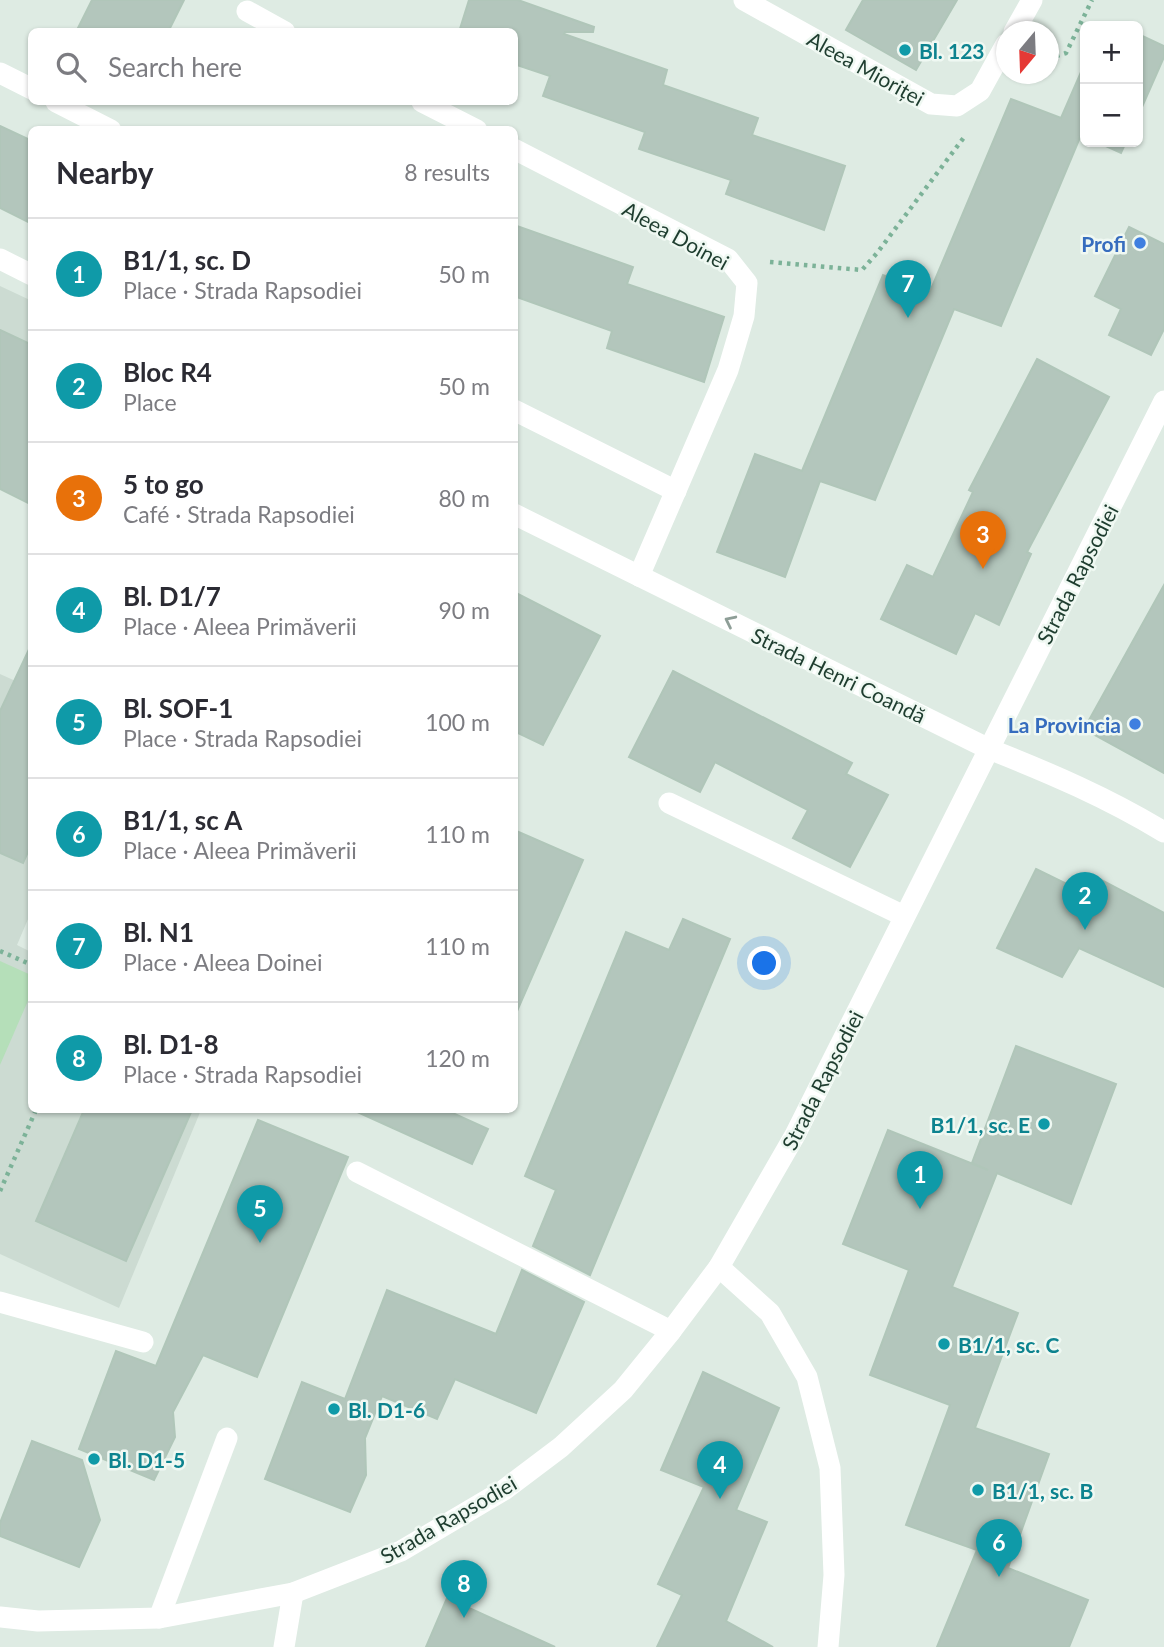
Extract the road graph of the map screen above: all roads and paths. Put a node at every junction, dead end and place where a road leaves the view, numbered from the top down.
1 (744, 0) edge
2 (1031, 0) edge
3 (1092, 0) edge
4 (247, 11) dead end
5 (1020, 21) edge
6 (278, 28) edge
7 (1059, 55) edge
8 (996, 62) edge
9 (0, 73) edge
10 (28, 87) edge
11 (62, 105) edge
12 (428, 105) edge
13 (103, 126) edge
14 (469, 126) edge
15 (968, 132) dead end
16 (518, 151) edge
17 (728, 259) junction
18 (0, 260) edge
19 (28, 273) edge
20 (1164, 401) edge
21 (518, 412) edge
22 (676, 491) junction
23 (518, 516) edge
24 (639, 576) junction
25 (989, 749) junction
26 (670, 803) dead end
27 (1164, 832) edge
28 (904, 916) junction
29 (0, 951) edge
30 (28, 963) edge
31 (35, 1113) edge
32 (357, 1172) dead end
33 (0, 1191) edge
34 (719, 1267) junction
35 (0, 1302) edge
36 (671, 1331) junction
37 (143, 1342) dead end
38 (227, 1438) dead end
39 (293, 1593) junction
40 (0, 1617) edge
41 (159, 1618) junction
42 (284, 1647) edge
43 (828, 1647) edge

1 - 8 street, Aleea Mioriței
2 - 5 street
3 - 7 path
4 - 6 street
9 - 10 street
11 - 13 street
12 - 14 street
15 - 17 path
16 - 17 street, Aleea Doinei
17 - 22 street, Aleea Doinei
18 - 19 street
20 - 25 street, Strada Rapsodiei
21 - 22 street
22 - 24 street, Aleea Doinei
23 - 24 street, Strada Henri Coandă
25 -> 24 street, Strada Henri Coandă
25 - 27 street, Strada Henri Coandă
25 - 28 street, Strada Rapsodiei
26 - 28 street
28 - 34 street, Strada Rapsodiei
29 - 30 path
31 - 33 path
32 - 36 street
34 - 36 street, Strada Rapsodiei
34 - 43 street
35 - 37 street
36 - 39 street, Strada Rapsodiei
38 - 41 street
39 - 41 street, Strada Rapsodiei
39 - 42 street
40 - 41 street, Strada Rapsodiei

